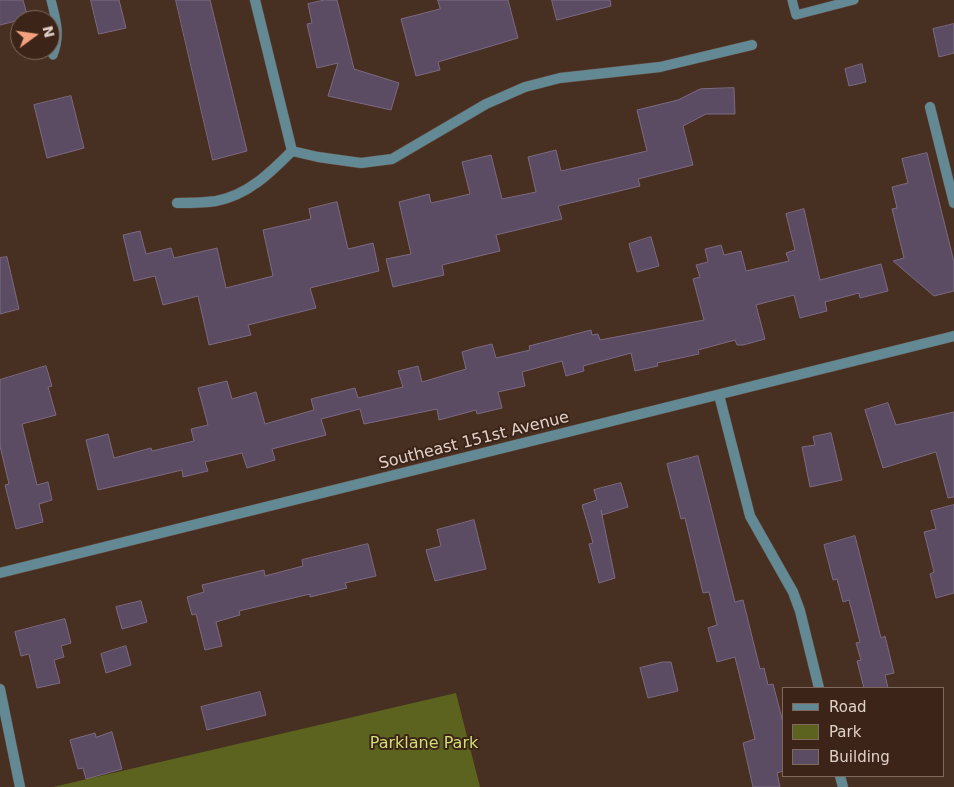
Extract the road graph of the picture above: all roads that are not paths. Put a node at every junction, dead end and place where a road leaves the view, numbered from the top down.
1 (255, 0) edge
2 (792, 0) edge
3 (854, 0) edge
4 (752, 44) dead end
5 (930, 107) dead end
6 (292, 150) junction
7 (954, 203) edge
8 (177, 204) dead end
9 (954, 336) edge
10 (719, 395) junction
11 (0, 573) edge
12 (819, 687) edge
13 (0, 689) edge
14 (20, 787) edge

1 - 6 street
2 - 3 lane
4 - 6 street
5 - 7 street
6 - 8 street
9 - 10 street, Southeast 151st Avenue
10 - 11 street, Southeast 151st Avenue
10 - 12 street
13 - 14 street

